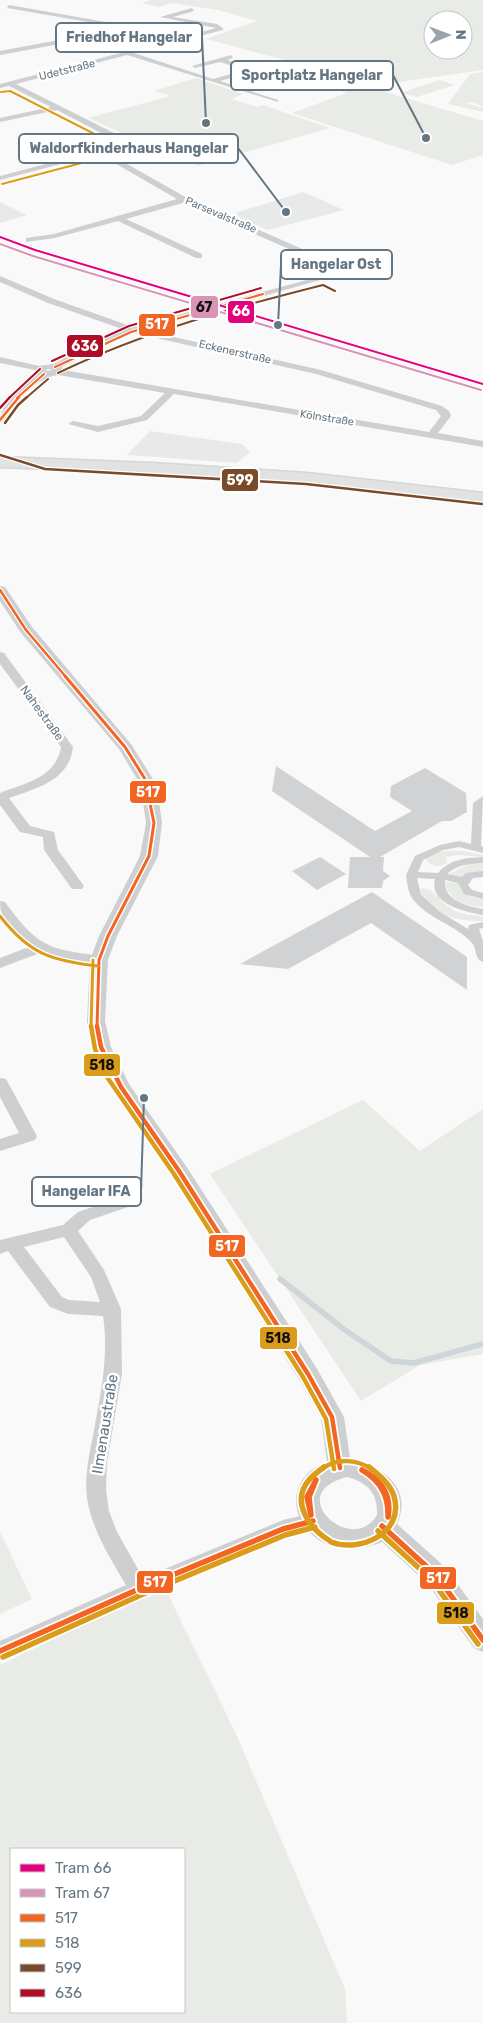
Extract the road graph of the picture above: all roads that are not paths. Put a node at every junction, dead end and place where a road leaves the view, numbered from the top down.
1 (32, 2) dead end
2 (9, 7) junction
3 (0, 8) edge
4 (192, 10) dead end
5 (130, 28) junction
6 (191, 38) junction
7 (0, 52) edge
8 (129, 54) junction
9 (231, 57) dead end
10 (220, 60) junction
11 (195, 66) dead end
12 (265, 67) dead end
13 (252, 70) junction
14 (211, 81) junction
15 (11, 84) junction
16 (0, 86) edge
17 (276, 101) dead end
18 (58, 108) junction
19 (0, 120) edge
20 (100, 152) junction
21 (0, 178) edge
22 (184, 200) junction
23 (118, 218) junction
24 (29, 240) dead end
25 (199, 256) dead end
26 (0, 279) edge
27 (133, 330) junction
28 (0, 360) edge
29 (56, 370) junction
30 (42, 371) junction
31 (170, 392) junction
32 (0, 420) edge
33 (73, 424) dead end
34 (432, 435) junction
35 (483, 444) edge
36 (0, 448) edge
37 (0, 462) edge
38 (45, 464) junction
39 (483, 498) edge
40 (0, 590) edge
41 (0, 656) edge
42 (1, 797) edge
43 (483, 799) edge
44 (479, 849) edge
45 (483, 860) edge
46 (483, 874) edge
47 (411, 875) junction
48 (440, 876) junction
49 (464, 881) junction
50 (77, 886) dead end
51 (483, 896) edge
52 (0, 905) edge
53 (483, 912) edge
54 (456, 925) junction
55 (478, 926) edge
56 (478, 942) junction
57 (40, 948) junction
58 (483, 958) edge
59 (99, 960) junction
60 (0, 963) edge
61 (0, 1083) edge
62 (0, 1145) edge
63 (135, 1186) dead end
64 (68, 1230) junction
65 (6, 1245) edge
66 (112, 1309) junction
67 (340, 1468) junction
68 (313, 1521) junction
69 (382, 1526) junction
70 (139, 1588) junction
71 (483, 1640) edge
72 (0, 1651) edge

1 - 2 street
2 - 3 street
2 - 5 street
4 - 6 street, Udetstraße
5 - 6 street
5 - 7 street
6 - 8 street, Udetstraße
8 - 14 street
8 - 15 street, Udetstraße
9 - 10 street
10 - 11 street
10 - 13 street
12 - 13 street
13 - 14 street
14 - 17 street
15 - 16 street, Udetstraße
15 - 18 street
18 - 19 street
18 - 20 street
20 - 21 street
20 - 22 street, Parsevalstraße
22 - 23 street
22 - 27 street, Parsevalstraße
23 - 24 street
23 - 25 street
26 - 27 street, Eckenerstraße
27 - 29 street
27 - 34 street, Eckenerstraße
28 - 30 street
29 - 30 street
29 - 31 street, Kölnstraße
30 - 32 street
31 - 33 street
31 - 34 street, Kölnstraße
34 - 35 street, Kölnstraße
36 - 38 main road
37 - 38 main road
38 - 39 main road
40 - 59 street
41 - 42 street, Nahestraße
42 - 50 street, Nahestraße
43 - 44 street
44 - 47 street
45 - 48 street
46 - 49 street
47 - 48 street
47 - 54 street
48 - 49 street
48 - 53 street
49 - 51 street
52 - 57 street
54 - 55 street
54 - 56 street
55 - 56 street
56 - 58 street
57 - 59 street
57 - 60 street
59 - 67 street
61 - 62 street
63 - 64 street
64 - 65 street
64 - 66 street, Ilmenaustraße
65 - 66 street
66 - 70 street, Ilmenaustraße
67 - 68 street
67 - 69 street
68 - 69 street
68 - 70 street
69 - 71 street
70 - 72 street

